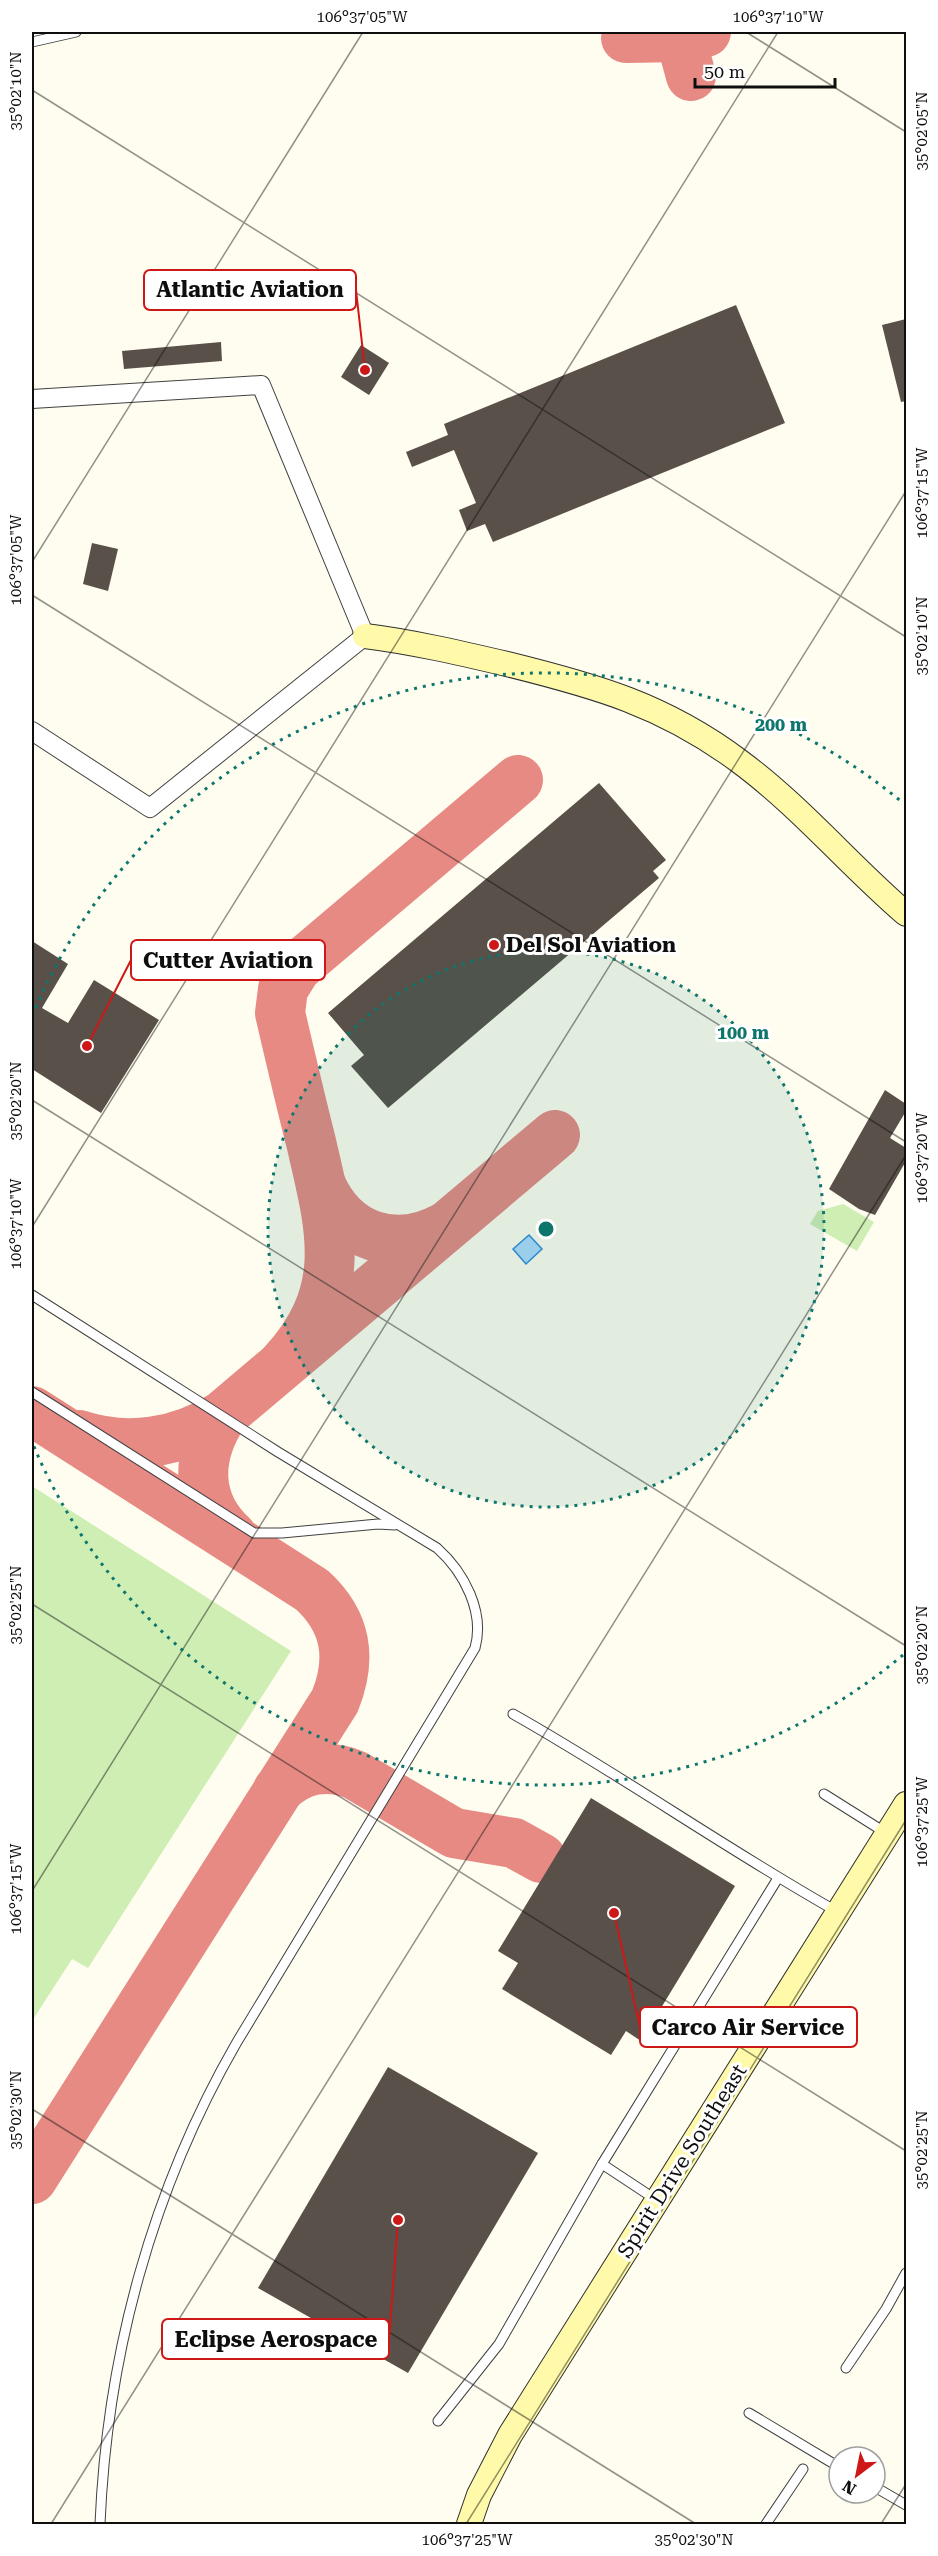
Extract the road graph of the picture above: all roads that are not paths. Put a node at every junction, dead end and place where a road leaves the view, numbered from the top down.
1 (76, 32) edge
2 (32, 42) edge
3 (32, 399) edge
4 (365, 636) junction
5 (32, 730) edge
6 (906, 914) edge
7 (32, 1295) edge
8 (32, 1392) edge
9 (406, 1529) junction
10 (513, 1714) dead end
11 (824, 1794) dead end
12 (906, 1804) edge
13 (888, 1834) junction
14 (778, 1878) junction
15 (838, 1912) junction
16 (602, 2164) junction
17 (657, 2200) junction
18 (906, 2273) edge
19 (846, 2368) dead end
20 (749, 2413) dead end
21 (438, 2421) dead end
22 (827, 2460) edge
23 (803, 2469) dead end
24 (887, 2494) edge
25 (906, 2505) edge
26 (100, 2524) edge
27 (469, 2524) edge
28 (766, 2524) edge

1 - 2 lane
3 - 4 street
4 - 5 street
4 - 6 street
7 - 9 lane
8 - 9 lane
9 - 26 lane
10 - 14 lane
11 - 13 lane
12 - 13 street, Spirit Drive Southeast
13 - 15 street, Spirit Drive Southeast
14 - 15 lane
14 - 16 lane
15 - 17 street, Spirit Drive Southeast
16 - 17 lane
16 - 21 lane
17 - 27 street, Spirit Drive Southeast
18 - 19 lane
20 - 22 lane
23 - 28 lane
24 - 25 lane

